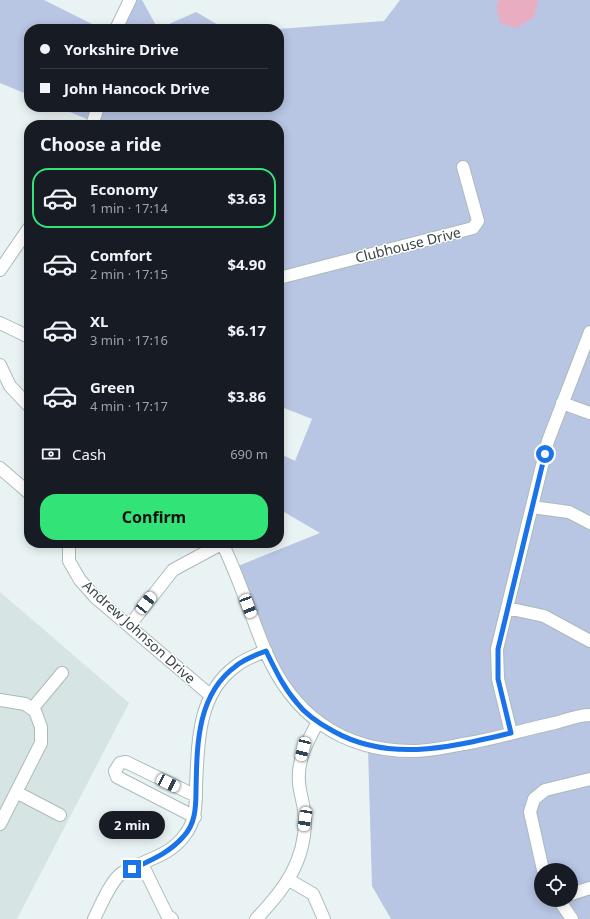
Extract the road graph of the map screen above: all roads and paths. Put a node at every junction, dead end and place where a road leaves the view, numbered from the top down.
1 (130, 0) edge
2 (118, 24) edge
3 (463, 167) dead end
4 (24, 235) edge
5 (0, 270) edge
6 (284, 277) edge
7 (0, 323) edge
8 (590, 332) edge
9 (24, 335) edge
10 (0, 365) edge
11 (24, 401) edge
12 (562, 403) junction
13 (590, 412) edge
14 (0, 468) edge
15 (24, 489) edge
16 (532, 507) junction
17 (590, 523) edge
18 (69, 548) edge
19 (213, 548) edge
20 (224, 548) edge
21 (507, 608) junction
22 (129, 626) junction
23 (590, 641) edge
24 (266, 651) junction
25 (62, 673) dead end
26 (210, 695) junction
27 (0, 700) edge
28 (32, 709) junction
29 (590, 715) edge
30 (318, 722) junction
31 (511, 733) junction
32 (590, 779) edge
33 (16, 792) junction
34 (196, 796) junction
35 (60, 814) dead end
36 (195, 817) junction
37 (0, 824) edge
38 (541, 863) edge
39 (142, 864) junction
40 (289, 880) junction
41 (590, 888) edge
42 (578, 892) edge
43 (564, 907) edge
44 (94, 919) edge
45 (172, 919) edge
46 (256, 919) edge
47 (324, 919) edge
48 (572, 919) edge

1 - 2 street
3 - 6 street, Clubhouse Drive
4 - 5 street
7 - 9 street
8 - 12 street
10 - 11 street
12 - 13 street
12 - 16 street
14 - 15 street
16 - 17 street
16 - 21 street
18 - 22 street, Andrew Johnson Drive
19 - 22 street
20 - 24 street
21 - 23 street
21 - 31 street
22 - 26 street, Andrew Johnson Drive
24 - 26 street
24 - 30 street
25 - 28 street
26 - 34 street
27 - 28 street
28 - 33 street
29 - 31 street
30 - 31 street
30 - 40 street
32 - 38 street
33 - 35 street
33 - 37 street
34 - 36 street
34 - 36 street
36 - 39 street
39 - 44 street
39 - 45 street
40 - 46 street
40 - 47 street
41 - 42 street
43 - 48 street

